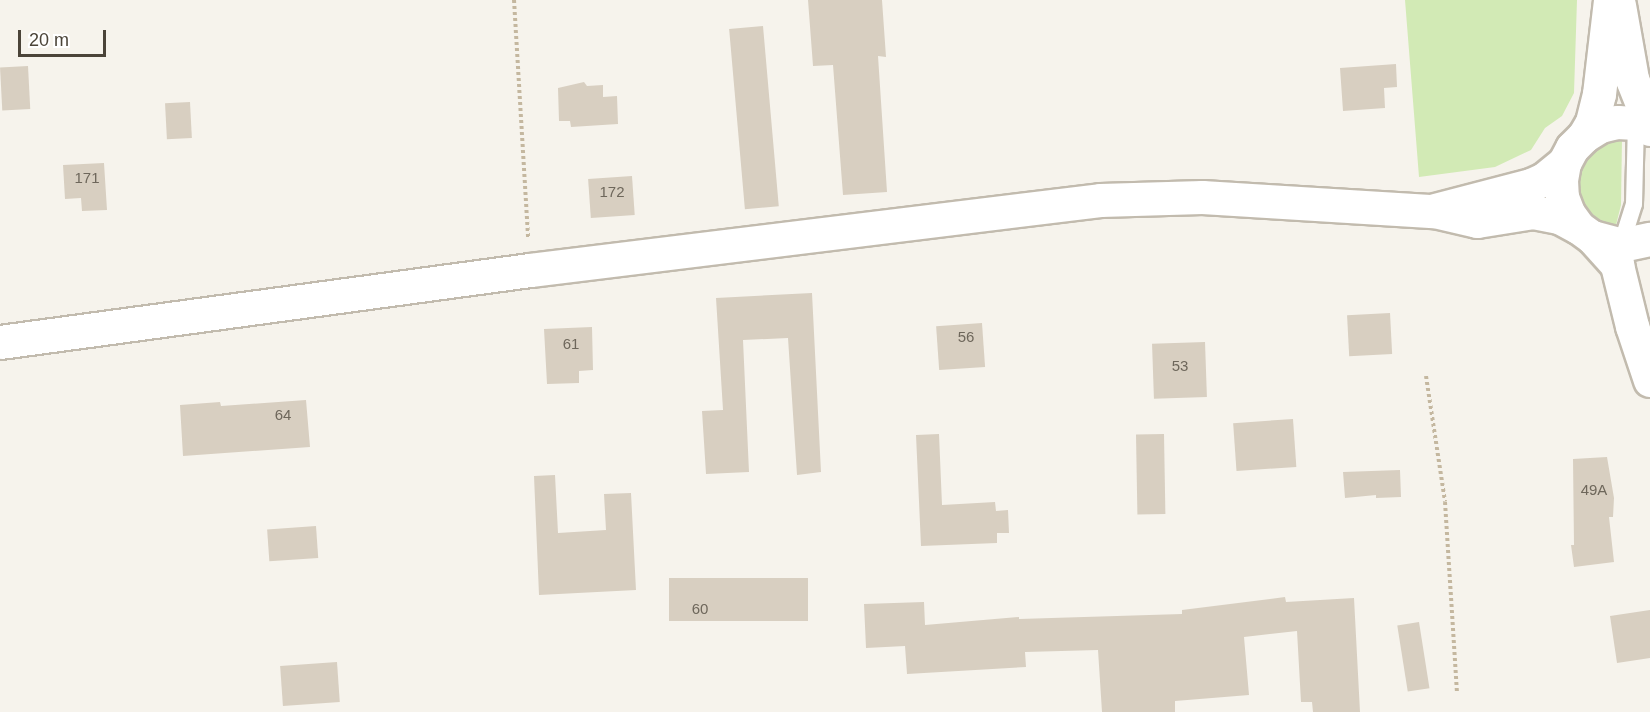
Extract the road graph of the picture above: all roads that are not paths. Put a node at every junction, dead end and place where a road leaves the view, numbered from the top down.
1 (1610, 0) edge
2 (1618, 0) edge
3 (1645, 125) edge
4 (1584, 136) junction
5 (1564, 163) junction
6 (1434, 211) junction
7 (1610, 237) edge
8 (0, 342) edge
9 (1650, 380) edge

1 - 4 street
2 - 3 street
3 - 4 street
3 - 7 lane
4 - 5 street
5 - 6 street
5 - 7 street
6 - 7 street
6 - 8 street
7 - 9 street

